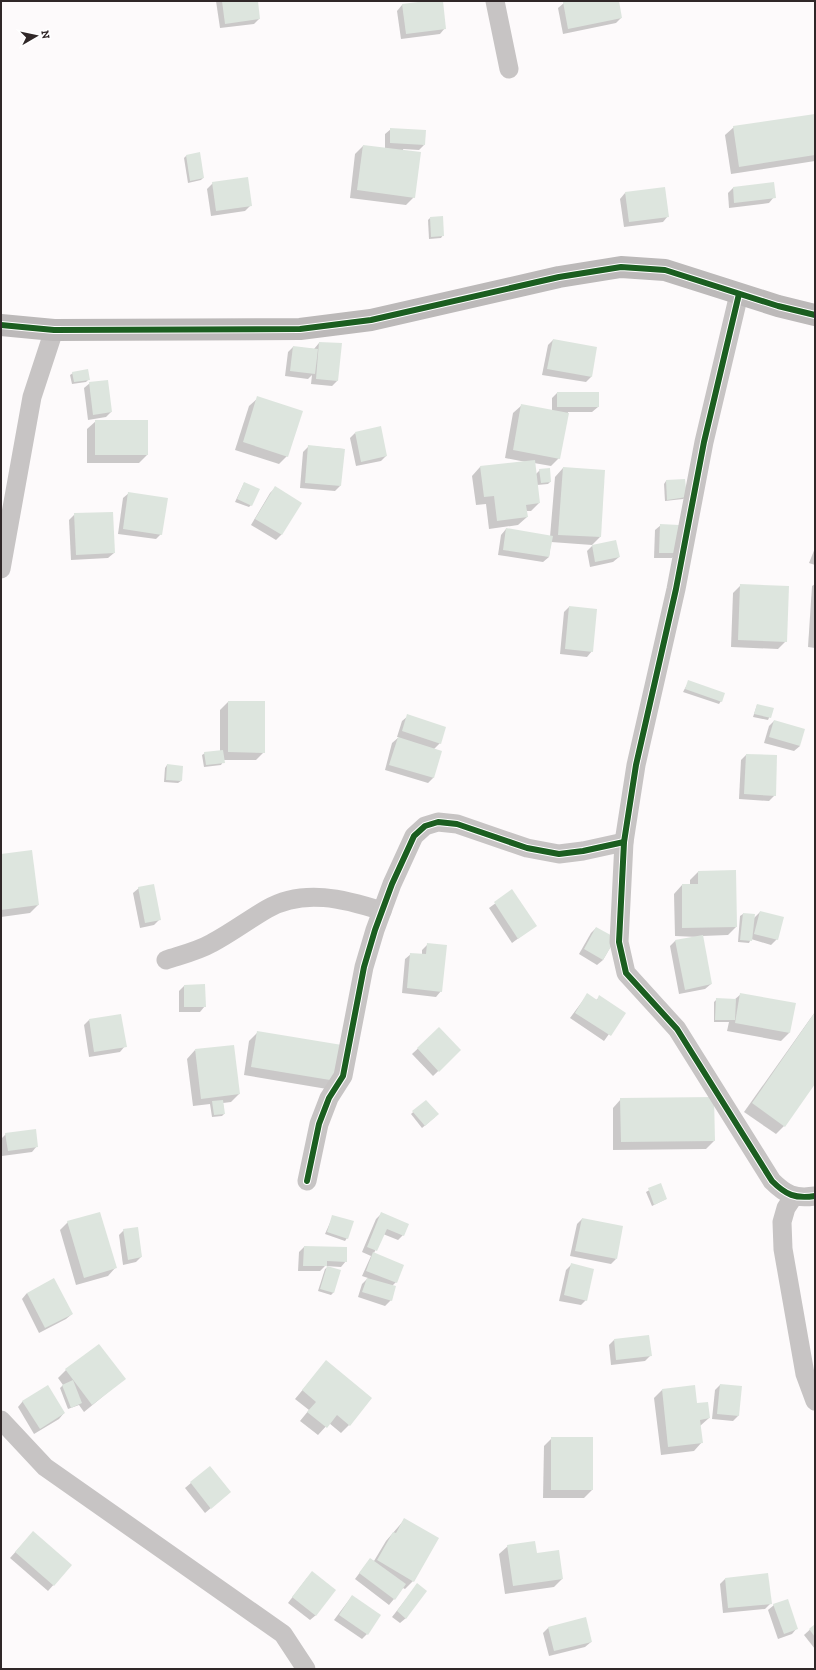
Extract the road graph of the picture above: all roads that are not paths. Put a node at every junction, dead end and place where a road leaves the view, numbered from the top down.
1 (494, 1) edge
2 (510, 69) dead end
3 (739, 294) junction
4 (815, 315) edge
5 (1, 325) edge
6 (54, 330) junction
7 (1, 569) edge
8 (624, 842) junction
9 (382, 912) junction
10 (166, 960) dead end
11 (306, 1181) dead end
12 (794, 1196) junction
13 (815, 1196) edge
14 (815, 1401) edge
15 (1, 1420) edge
16 (306, 1669) edge

1 - 2 street
3 - 4 street
3 - 6 street
3 - 8 street
5 - 6 street
6 - 7 street
8 - 9 street
8 - 12 street
9 - 10 street
9 - 11 street
12 - 13 street
12 - 14 street
15 - 16 street

